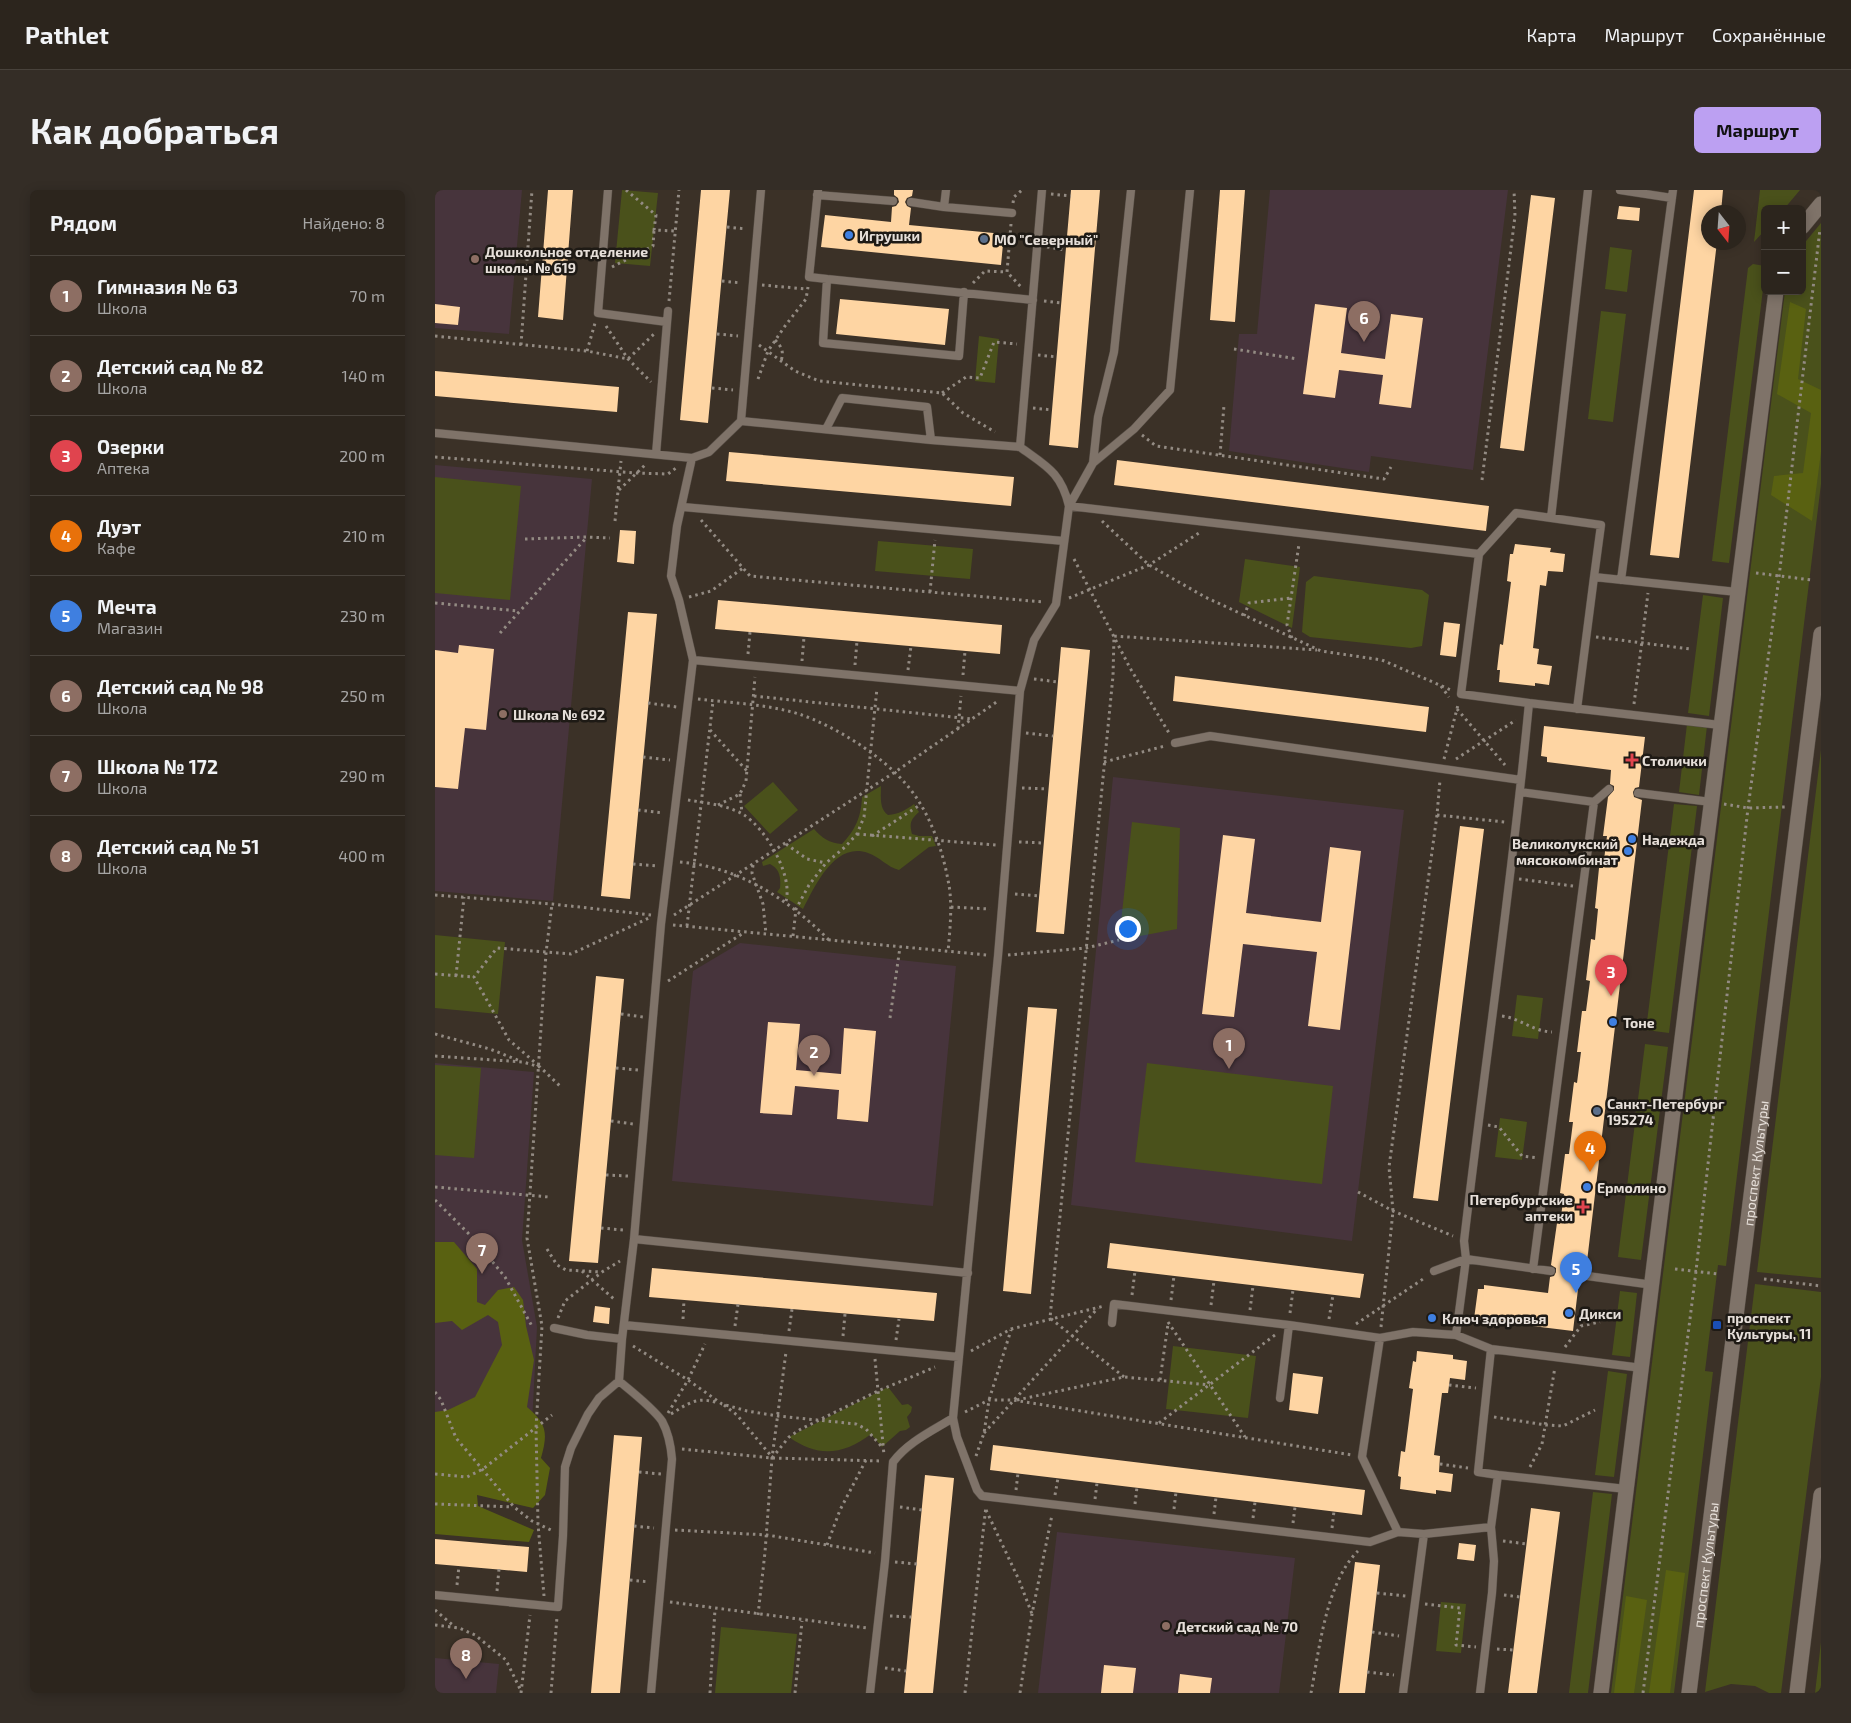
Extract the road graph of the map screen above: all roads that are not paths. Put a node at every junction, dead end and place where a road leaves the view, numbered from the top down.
1 (608, 190) edge
2 (761, 190) edge
3 (946, 190) edge
4 (1131, 190) edge
5 (1190, 190) edge
6 (1588, 190) edge
7 (1620, 190) edge
8 (1042, 192) edge
9 (817, 193) edge
10 (1673, 194) edge
11 (893, 201) dead end
12 (911, 202) dead end
13 (1821, 204) edge
14 (944, 208) junction
15 (1012, 213) road end
16 (1806, 222) edge
17 (827, 279) junction
18 (964, 292) junction
19 (1775, 295) edge
20 (1033, 300) junction
21 (668, 311) road end
22 (667, 322) junction
23 (741, 421) junction
24 (826, 429) junction
25 (435, 433) edge
26 (931, 440) junction
27 (1019, 447) junction
28 (656, 454) junction
29 (692, 458) junction
30 (1093, 463) junction
31 (1069, 506) junction
32 (687, 507) junction
33 (1551, 518) junction
34 (1064, 541) junction
35 (1479, 554) junction
36 (1594, 577) junction
37 (1621, 580) junction
38 (1737, 592) junction
39 (1821, 634) edge
40 (693, 660) junction
41 (1017, 690) junction
42 (1529, 703) junction
43 (1577, 709) junction
44 (1720, 725) junction
45 (1175, 743) road end
46 (1521, 780) junction
47 (1609, 790) dead end
48 (1520, 792) junction
49 (1638, 793) dead end
50 (1593, 802) junction
51 (1711, 802) junction
52 (635, 1235) junction
53 (1466, 1260) junction
54 (1533, 1269) junction
55 (1434, 1271) road end
56 (1551, 1272) dead end
57 (968, 1273) junction
58 (1580, 1275) dead end
59 (1653, 1285) junction
60 (1112, 1323) dead end
61 (624, 1325) junction
62 (1289, 1325) junction
63 (554, 1328) road end
64 (1456, 1335) junction
65 (1380, 1338) junction
66 (622, 1339) junction
67 (1491, 1349) junction
68 (959, 1357) junction
69 (1642, 1368) junction
70 (619, 1381) junction
71 (1280, 1398) dead end
72 (953, 1418) junction
73 (1499, 1475) junction
74 (1627, 1489) junction
75 (1821, 1495) edge
76 (1491, 1527) junction
77 (1398, 1532) junction
78 (1424, 1534) junction
79 (435, 1595) edge
80 (651, 1693) edge
81 (870, 1693) edge
82 (1403, 1693) edge
83 (1480, 1693) edge
84 (1601, 1693) edge
85 (1689, 1693) edge
86 (1797, 1693) edge

1 - 22 lane
2 - 23 lane
3 - 14 lane
4 - 30 lane
5 - 30 lane
6 - 33 lane
7 - 10 lane
8 - 20 lane
9 - 11 lane
9 - 17 lane
10 - 37 lane
12 - 14 lane
13 - 16 street
14 - 15 lane
17 - 18 lane
17 - 18 lane
18 - 20 lane
19 - 38 street
20 - 27 lane
21 - 22 lane
22 - 28 lane
23 - 24 lane
23 - 29 lane
24 - 26 lane
24 - 26 lane
25 - 28 lane
26 - 27 lane
27 - 31 lane
28 - 29 lane
29 - 32 lane
30 - 31 lane
31 - 34 lane
31 - 35 lane
32 - 34 lane
32 - 40 lane
33 - 35 lane
33 - 36 lane
34 - 41 lane
35 - 42 lane
36 - 37 lane
36 - 43 lane
37 - 38 lane
38 - 44 street
39 - 85 street, проспект Культуры
40 - 41 lane
40 - 52 lane
41 - 57 lane
42 - 43 lane
42 - 46 lane
43 - 44 lane
44 - 51 street
45 - 46 lane
46 - 48 lane
47 - 50 lane
48 - 50 lane
48 - 53 lane
49 - 51 lane
50 - 54 lane
51 - 59 street
52 - 57 lane
52 - 61 lane
53 - 54 lane
53 - 55 lane
53 - 64 lane
54 - 56 lane
57 - 68 lane
58 - 59 lane
59 - 69 street
60 - 62 lane
61 - 66 lane
61 - 68 lane
62 - 65 lane
62 - 71 lane
63 - 66 lane
64 - 65 lane
64 - 67 lane
65 - 77 lane
66 - 70 lane
67 - 69 lane
67 - 73 lane
68 - 72 lane
69 - 74 street
70 - 79 lane
70 - 80 lane
72 - 77 lane
72 - 81 lane
73 - 74 lane
73 - 76 lane
74 - 84 street
75 - 86 street
76 - 78 lane
76 - 83 lane
77 - 78 lane
78 - 82 lane

